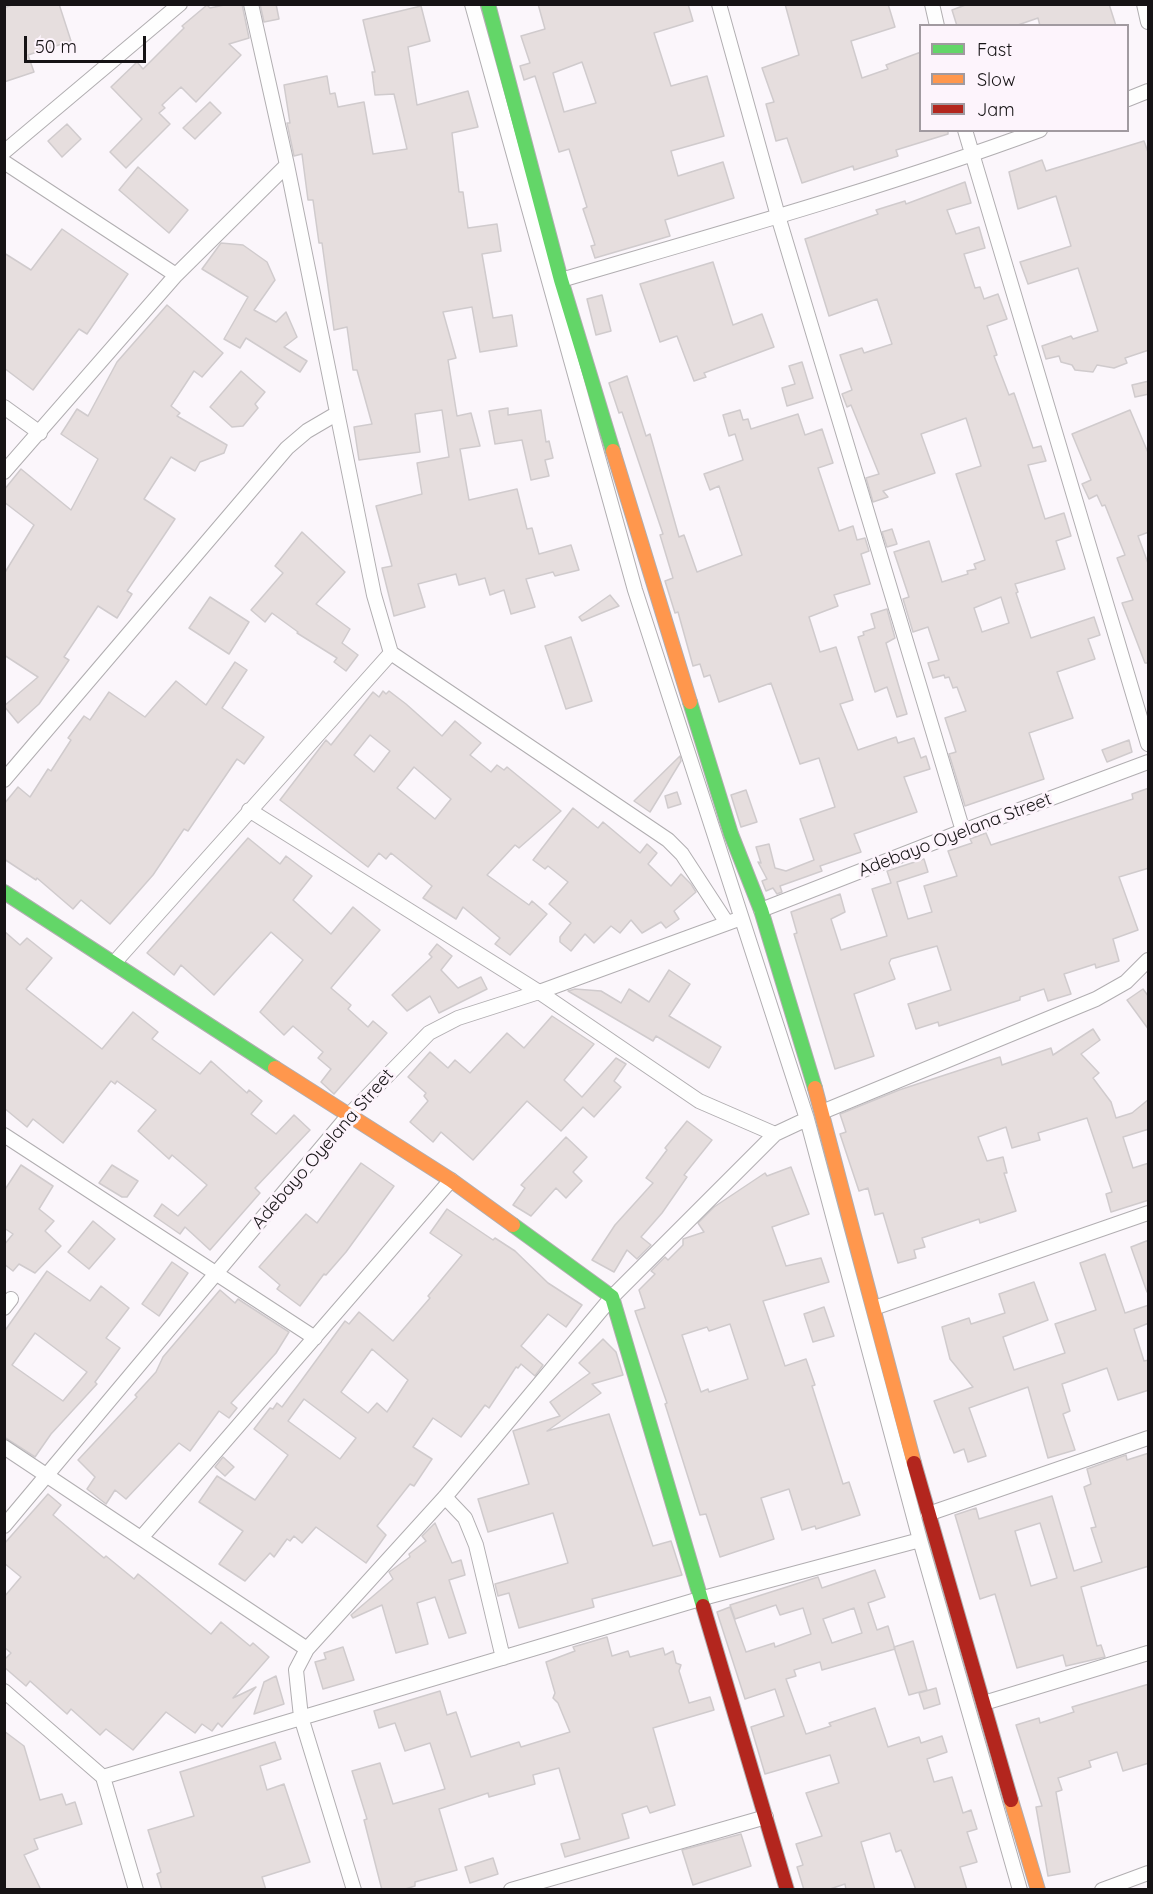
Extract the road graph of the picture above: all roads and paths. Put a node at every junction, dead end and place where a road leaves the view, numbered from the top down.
1 (180, 4) edge
2 (251, 4) edge
3 (472, 4) edge
4 (488, 4) edge
5 (719, 4) edge
6 (932, 4) edge
7 (1144, 4) edge
8 (1149, 22) edge
9 (937, 24) edge
10 (1149, 91) edge
11 (1129, 99) edge
12 (966, 132) edge
13 (1035, 132) edge
14 (4, 152) edge
15 (972, 155) junction
16 (4, 162) edge
17 (287, 165) junction
18 (778, 216) junction
19 (176, 275) junction
20 (561, 280) junction
21 (4, 407) edge
22 (336, 414) junction
23 (40, 433) junction
24 (4, 472) edge
25 (629, 502) junction
26 (611, 506) junction
27 (391, 653) junction
28 (1149, 744) edge
29 (1149, 762) edge
30 (4, 780) edge
31 (249, 810) junction
32 (963, 831) junction
33 (4, 892) edge
34 (761, 910) junction
35 (743, 917) junction
36 (727, 923) junction
37 (1149, 960) edge
38 (114, 963) junction
39 (540, 992) junction
40 (822, 1112) junction
41 (348, 1116) junction
42 (807, 1119) junction
43 (775, 1134) junction
44 (4, 1135) edge
45 (833, 1155) junction
46 (818, 1159) junction
47 (451, 1180) junction
48 (1149, 1213) edge
49 (216, 1274) junction
50 (612, 1297) junction
51 (874, 1308) junction
52 (315, 1338) junction
53 (1149, 1438) edge
54 (4, 1447) edge
55 (48, 1475) junction
56 (446, 1497) junction
57 (928, 1514) junction
58 (4, 1526) edge
59 (141, 1538) junction
60 (920, 1540) junction
61 (703, 1598) junction
62 (307, 1648) junction
63 (1149, 1653) edge
64 (503, 1658) junction
65 (4, 1691) edge
66 (984, 1702) junction
67 (301, 1717) junction
68 (103, 1777) junction
69 (766, 1817) junction
70 (1149, 1873) edge
71 (566, 1875) junction
72 (136, 1890) edge
73 (354, 1890) edge
74 (511, 1890) edge
75 (570, 1890) edge
76 (788, 1890) edge
77 (1020, 1890) edge
78 (1038, 1890) edge
79 (1102, 1890) edge

1 - 14 street
2 - 17 street
3 - 26 street
4 - 20 street
5 - 18 street
6 - 9 street
7 - 8 street
10 - 11 street
12 - 15 street
13 - 15 street
15 - 18 street
15 - 28 street
16 - 19 street
17 - 19 street
17 - 22 street
18 - 20 street
18 - 32 street
19 - 23 street
20 - 25 street
21 - 23 street
22 - 27 street
22 - 30 street
23 - 24 street
25 - 26 street
25 - 34 street
26 - 35 street
27 - 31 street
27 - 36 street
29 - 32 street, Adebayo Oyelana Street
31 - 38 street
31 - 39 street
32 - 34 street, Adebayo Oyelana Street
33 - 38 street
34 - 40 street
35 - 36 street, Adebayo Oyelana Street
35 - 42 street
36 - 39 street, Adebayo Oyelana Street
37 - 40 street
38 - 41 street
39 - 41 street, Adebayo Oyelana Street
39 - 43 street
40 - 45 street
41 - 47 street
41 - 49 street, Adebayo Oyelana Street
42 - 43 street
42 - 46 street
43 - 50 street
44 - 49 street
45 - 46 street
45 - 51 street
46 - 60 street
47 - 50 street
47 - 52 street
48 - 51 street
49 - 52 street
49 - 55 street, Adebayo Oyelana Street
50 - 56 street
50 - 61 street
51 - 57 street
52 - 59 street
53 - 57 street
54 - 55 street
55 - 58 street, Adebayo Oyelana Street
55 - 59 street
56 - 62 street
56 - 64 street
57 - 66 street
59 - 62 street
60 - 61 street
60 - 77 street
61 - 64 street
61 - 69 street
62 - 67 street
63 - 66 street
64 - 67 street
65 - 68 street
66 - 78 street
67 - 68 street
67 - 73 street
68 - 72 street
69 - 71 street
69 - 76 street
70 - 79 street
71 - 74 street
71 - 75 street

